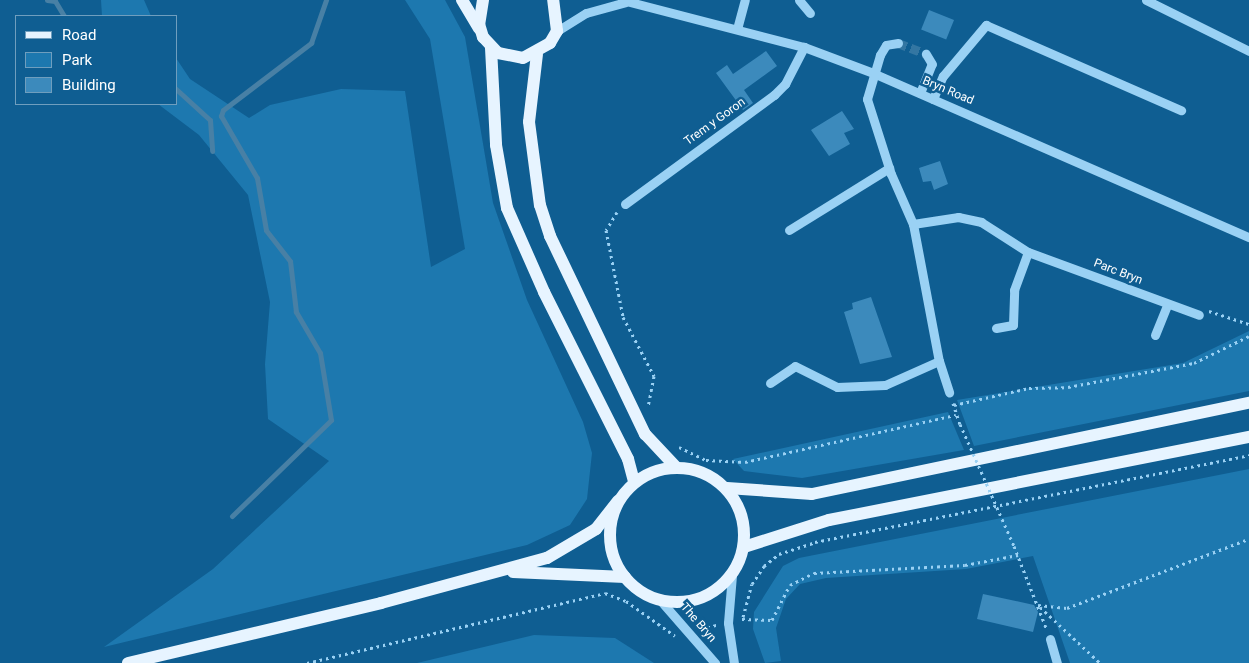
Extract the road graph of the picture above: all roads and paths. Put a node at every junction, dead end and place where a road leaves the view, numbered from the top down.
1 (462, 0) edge
2 (484, 0) edge
3 (553, 0) edge
4 (745, 0) edge
5 (799, 0) edge
6 (1146, 0) edge
7 (624, 1) edge
8 (810, 13) dead end
9 (738, 29) junction
10 (557, 31) junction
11 (483, 37) junction
12 (898, 43) dead end
13 (804, 47) junction
14 (491, 48) junction
15 (1249, 51) edge
16 (537, 54) junction
17 (926, 54) dead end
18 (873, 73) junction
19 (920, 93) junction
20 (933, 99) junction
21 (1181, 110) dead end
22 (889, 168) junction
23 (624, 204) joint
24 (913, 224) junction
25 (789, 230) dead end
26 (1249, 236) edge
27 (1028, 252) junction
28 (1167, 305) junction
29 (1199, 315) joint
30 (1249, 324) edge
31 (996, 328) dead end
32 (1155, 335) dead end
33 (1249, 336) edge
34 (939, 361) junction
35 (770, 383) dead end
36 (949, 392) joint
37 (1249, 403) edge
38 (953, 405) junction
39 (956, 414) junction
40 (651, 415) dead end
41 (1249, 437) edge
42 (673, 440) dead end
43 (1249, 455) edge
44 (676, 467) junction
45 (634, 482) junction
46 (727, 488) junction
47 (618, 501) junction
48 (1249, 539) edge
49 (744, 547) junction
50 (1018, 555) junction
51 (500, 572) junction
52 (732, 575) junction
53 (624, 577) junction
54 (605, 593) dead end
55 (660, 600) junction
56 (1038, 605) junction
57 (742, 619) junction
58 (728, 623) junction
59 (1050, 639) joint
60 (128, 663) edge
61 (307, 663) edge
62 (715, 663) edge
63 (734, 663) edge
64 (1057, 663) edge
65 (1100, 663) edge

1 - 11 main road
2 - 11 main road
3 - 10 main road
4 - 9 street
5 - 8 street
6 - 15 street
7 - 9 street, Bryn Road
7 - 10 street, Bryn Road
9 - 13 street, Bryn Road
10 - 16 main road
11 - 14 main road
12 - 18 street
13 - 18 street, Bryn Road
13 - 23 street, Trem y Goron
14 - 16 main road
14 - 45 main road
16 - 44 main road
17 - 19 street
18 - 19 street, Bryn Road
18 - 22 street
19 - 20 street, Bryn Road
20 - 21 street
20 - 26 street, Bryn Road
22 - 24 street
22 - 25 street
23 - 40 path
24 - 27 street, Parc Bryn
24 - 34 street
27 - 28 street, Parc Bryn
27 - 31 street
28 - 29 street, Parc Bryn
28 - 32 street
29 - 30 path
33 - 38 path
34 - 35 street
34 - 36 street
36 - 38 path
37 - 46 main road
38 - 39 path
39 - 42 path
39 - 50 path, bridge
41 - 49 main road
43 - 57 path
44 - 45 main road
44 - 46 main road
45 - 47 main road
46 - 49 main road
47 - 51 main road
47 - 53 main road
48 - 56 path
49 - 52 main road
50 - 56 path
50 - 57 path
51 - 53 main road
51 - 60 main road
52 - 55 main road
52 - 58 street, The Bryn
53 - 55 main road
54 - 61 path
55 - 62 street, The Bryn
56 - 59 path
56 - 65 path
57 - 58 path
58 - 63 street, The Bryn
59 - 64 street

